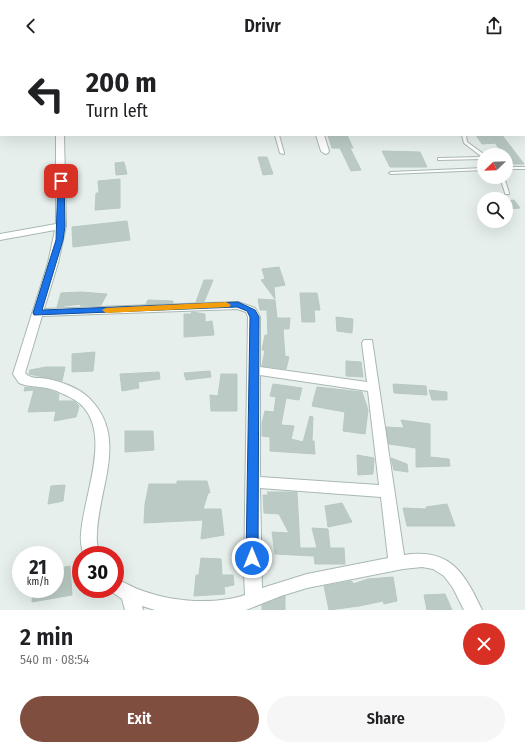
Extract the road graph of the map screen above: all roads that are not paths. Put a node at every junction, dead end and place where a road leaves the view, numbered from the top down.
1 (60, 136) edge
2 (278, 136) edge
3 (320, 136) edge
4 (464, 136) edge
5 (325, 151) dead end
6 (477, 151) edge
7 (282, 153) dead end
8 (477, 157) edge
9 (440, 159) dead end
10 (513, 168) edge
11 (525, 168) edge
12 (477, 169) edge
13 (391, 173) dead end
14 (61, 226) junction
15 (0, 237) edge
16 (37, 313) junction
17 (368, 343) dead end
18 (253, 370) junction
19 (373, 387) junction
20 (253, 482) junction
21 (388, 492) junction
22 (90, 546) edge
23 (397, 564) junction
24 (124, 595) edge
25 (254, 599) junction
26 (132, 603) edge
27 (186, 610) edge
28 (473, 610) edge

1 - 14 street
2 - 7 lane
3 - 5 street
4 - 6 lane
8 - 9 lane
10 - 11 lane
12 - 13 lane
14 - 15 street
14 - 16 street
16 - 18 street
16 - 22 street
17 - 19 street
18 - 19 street
18 - 20 street
19 - 21 street
20 - 21 street
20 - 25 street
21 - 23 street
23 - 25 street
23 - 28 street
24 - 26 street
25 - 27 street
26 - 27 street

